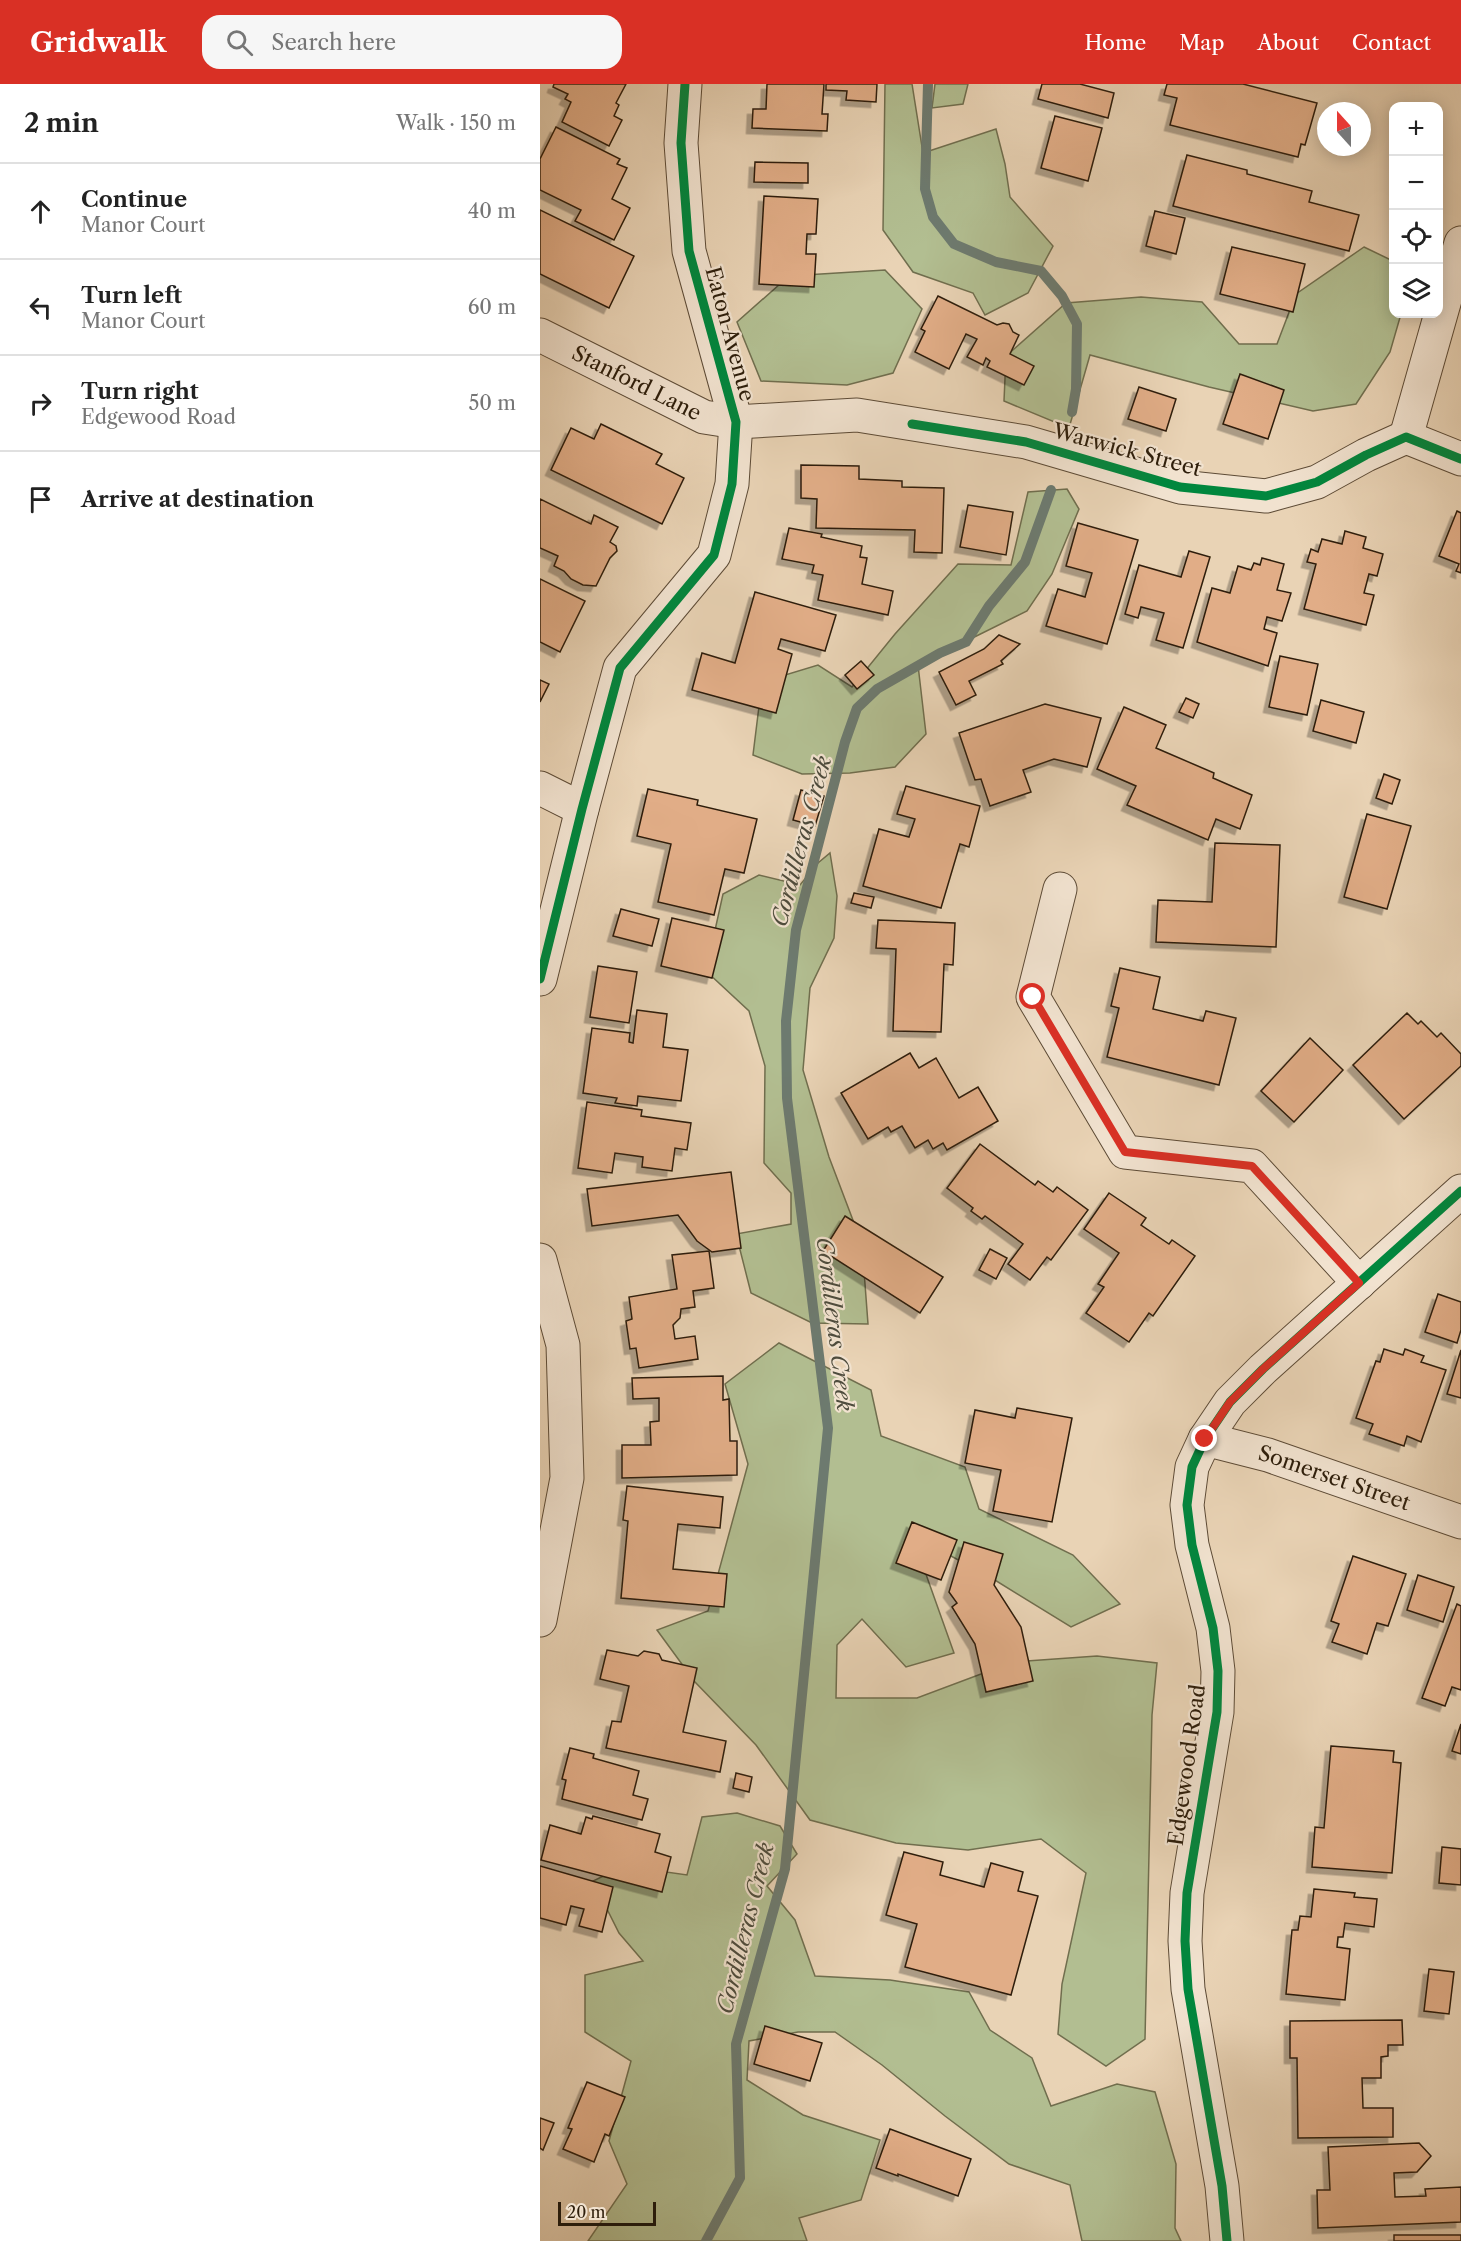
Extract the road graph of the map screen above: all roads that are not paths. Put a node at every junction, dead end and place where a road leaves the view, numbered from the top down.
1 (685, 84) edge
2 (1461, 243) edge
3 (540, 335) edge
4 (736, 422) junction
5 (1406, 437) junction
6 (1461, 459) edge
7 (540, 788) edge
8 (582, 809) junction
9 (1060, 889) dead end
10 (540, 979) edge
11 (1461, 1191) edge
12 (540, 1260) edge
13 (1359, 1283) junction
14 (1205, 1439) junction
15 (1461, 1522) edge
16 (540, 1620) edge
17 (1227, 2241) edge

1 - 4 street, Eaton Avenue
2 - 5 street
3 - 4 street, Stanford Lane
4 - 5 street, Warwick Street
4 - 8 street, Eaton Avenue
5 - 6 street
7 - 8 street
8 - 10 street, Eaton Avenue
9 - 13 street
11 - 13 street, Edgewood Road
12 - 16 street
13 - 14 street, Edgewood Road
14 - 15 street, Somerset Street
14 - 17 street, Edgewood Road

